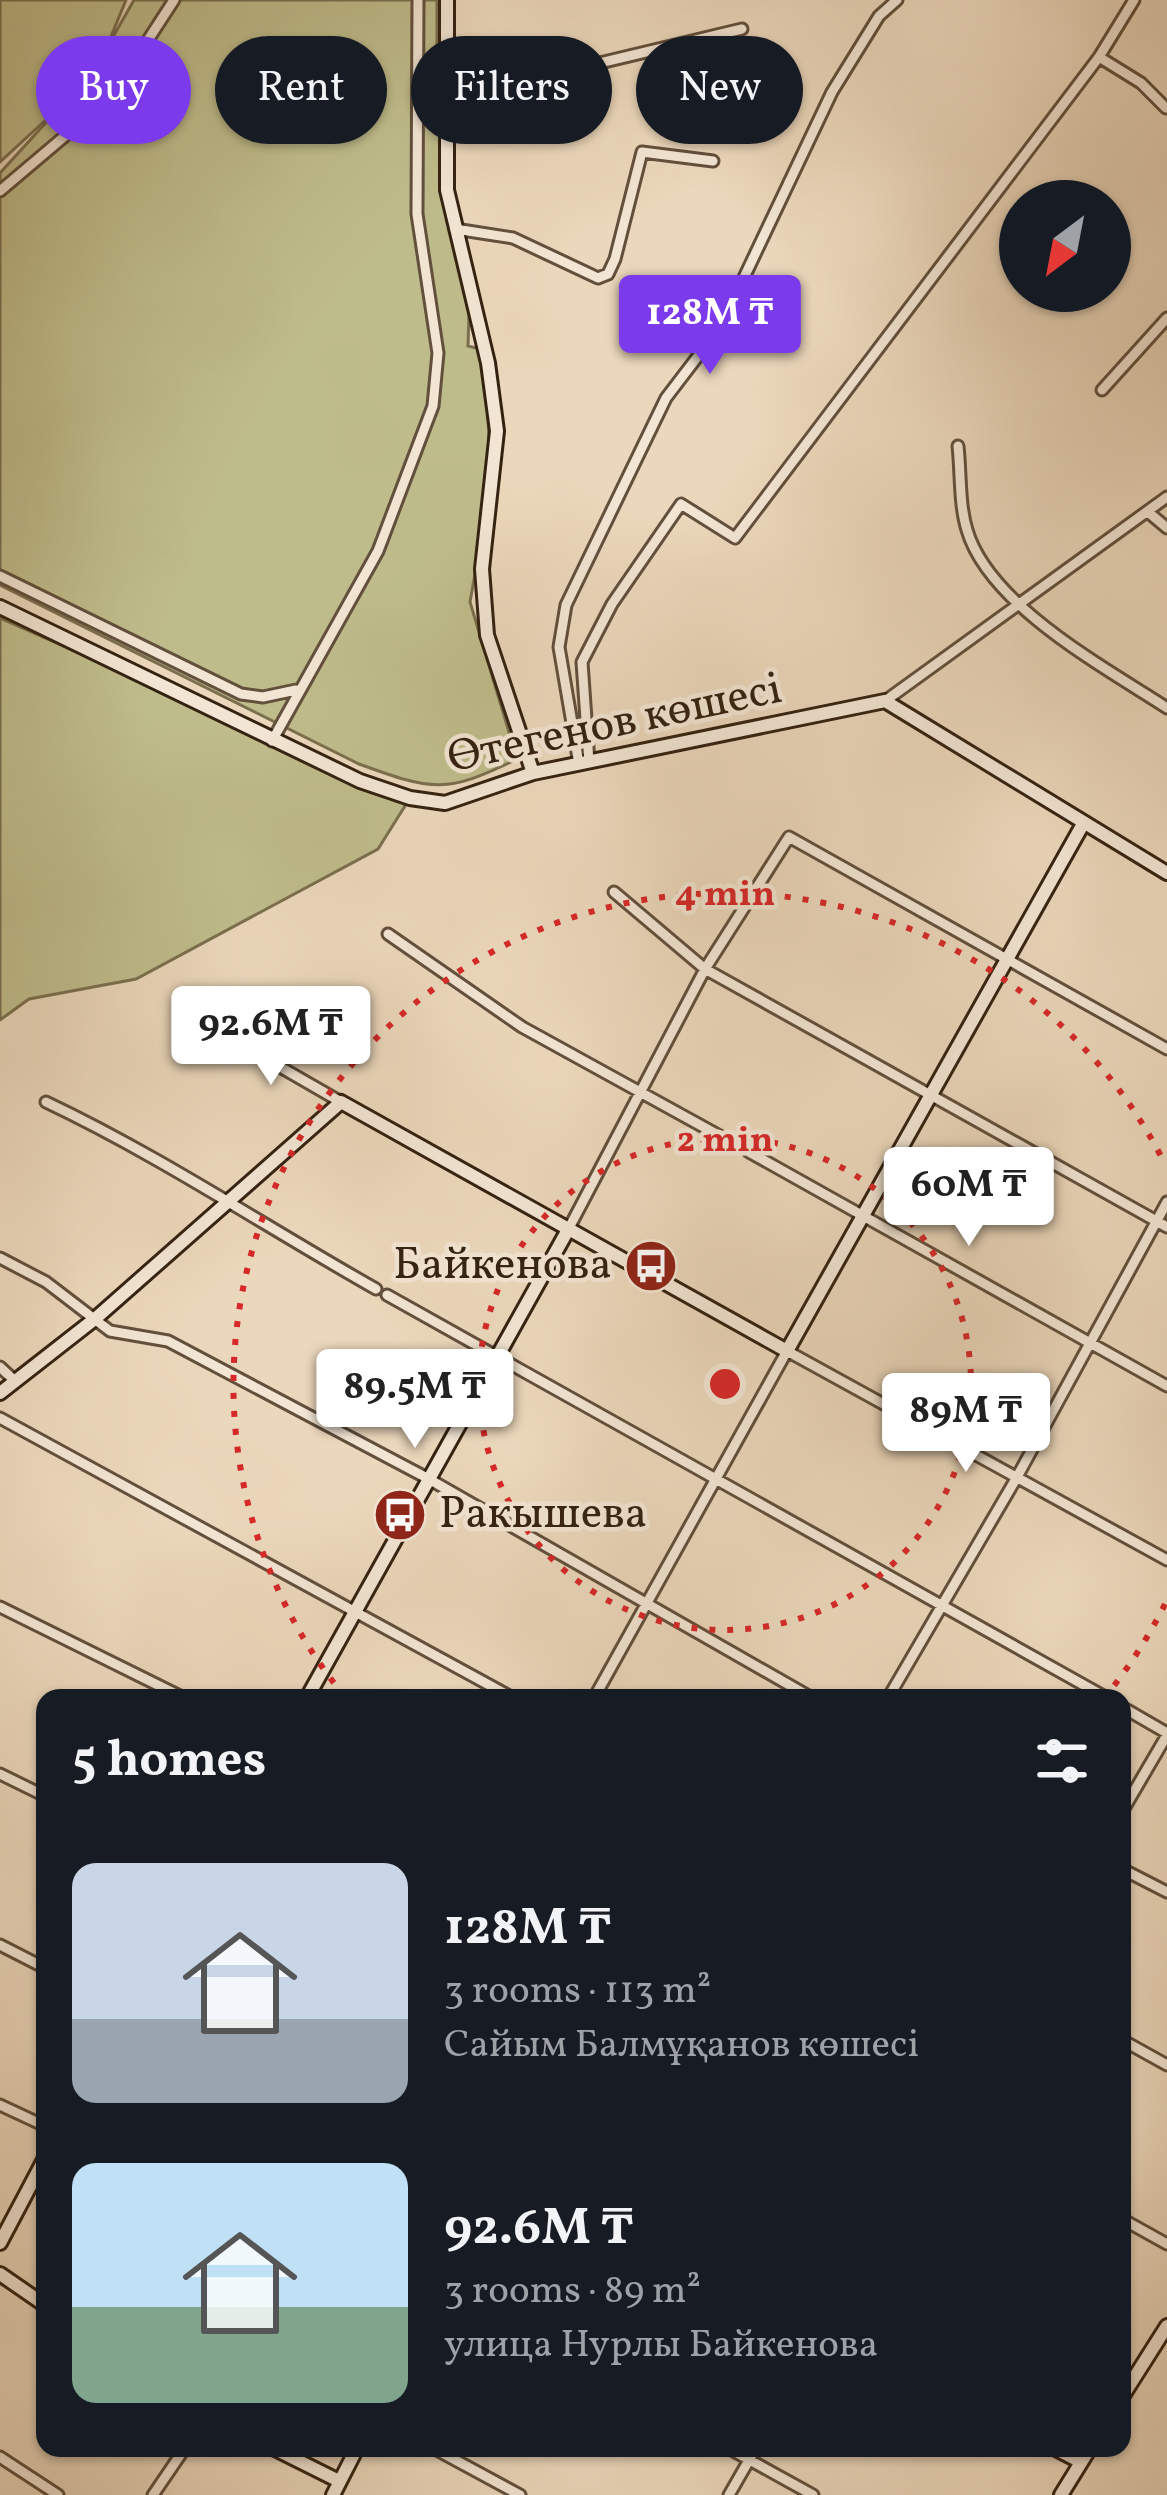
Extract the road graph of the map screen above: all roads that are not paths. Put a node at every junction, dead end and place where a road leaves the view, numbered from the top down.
1 (174, 0) edge
2 (418, 0) edge
3 (447, 0) edge
4 (897, 0) edge
5 (1134, 0) edge
6 (742, 29) dead end
7 (446, 36) edge
8 (1099, 58) junction
9 (612, 60) edge
10 (1166, 108) edge
11 (446, 144) edge
12 (713, 161) dead end
13 (0, 191) edge
14 (455, 229) junction
15 (1167, 318) edge
16 (1102, 390) dead end
17 (958, 446) dead end
18 (1167, 496) edge
19 (1148, 512) junction
20 (1167, 528) edge
21 (0, 576) edge
22 (1022, 603) junction
23 (0, 607) edge
24 (297, 690) junction
25 (885, 701) junction
26 (1167, 708) edge
27 (272, 741) junction
28 (584, 763) junction
29 (533, 773) junction
30 (1083, 824) junction
31 (1167, 873) edge
32 (614, 892) dead end
33 (388, 934) dead end
34 (1005, 958) junction
35 (705, 969) junction
36 (223, 1034) dead end
37 (1167, 1049) edge
38 (640, 1090) junction
39 (930, 1090) junction
40 (46, 1102) dead end
41 (341, 1102) junction
42 (729, 1141) dead end
43 (749, 1152) dead end
44 (1167, 1202) edge
45 (225, 1204) junction
46 (861, 1216) junction
47 (1162, 1224) edge
48 (569, 1228) junction
49 (0, 1258) edge
50 (376, 1289) dead end
51 (387, 1295) dead end
52 (96, 1318) junction
53 (1089, 1341) junction
54 (787, 1351) junction
55 (497, 1357) junction
56 (0, 1367) edge
57 (15, 1381) junction
58 (1167, 1386) edge
59 (0, 1393) edge
60 (0, 1418) edge
61 (1017, 1477) junction
62 (427, 1478) junction
63 (716, 1478) junction
64 (1167, 1560) edge
65 (644, 1603) junction
66 (943, 1603) junction
67 (0, 1607) edge
68 (354, 1612) junction
69 (166, 1689) edge
70 (312, 1689) edge
71 (496, 1689) edge
72 (599, 1689) edge
73 (796, 1689) edge
74 (893, 1689) edge
75 (1091, 1689) edge
76 (1131, 1712) edge
77 (1167, 1734) edge
78 (0, 1774) edge
79 (36, 1792) edge
80 (1131, 1796) edge
81 (1131, 1874) edge
82 (1167, 1892) edge
83 (0, 1945) edge
84 (36, 1963) edge
85 (1131, 2045) edge
86 (1167, 2065) edge
87 (0, 2104) edge
88 (36, 2122) edge
89 (36, 2175) edge
90 (1131, 2224) edge
91 (0, 2242) edge
92 (1167, 2244) edge
93 (0, 2274) edge
94 (36, 2296) edge
95 (1167, 2326) edge
96 (1131, 2383) edge
97 (0, 2457) edge
98 (179, 2457) edge
99 (291, 2457) edge
100 (353, 2457) edge
101 (450, 2457) edge
102 (742, 2457) edge
103 (750, 2457) edge
104 (1071, 2457) edge
105 (1084, 2457) edge
106 (748, 2461) junction
107 (1081, 2462) junction
108 (339, 2481) junction
109 (58, 2495) edge
110 (153, 2495) edge
111 (333, 2495) edge
112 (520, 2495) edge
113 (730, 2495) edge
114 (813, 2495) edge
115 (1060, 2495) edge

1 - 13 street
2 - 24 street
3 - 7 street
4 - 28 street
5 - 8 street
6 - 9 street
8 - 10 street
8 - 28 street
11 - 14 street
12 - 14 street
14 - 29 street
15 - 16 street
17 - 22 street
18 - 19 street
19 - 20 street
19 - 22 street
21 - 24 street
22 - 25 street
22 - 26 street
23 - 27 street, Өтегенов көшесі
24 - 27 street
25 - 28 street, Өтегенов көшесі
25 - 30 street
27 - 29 street, Өтегенов көшесі
28 - 29 street, Өтегенов көшесі
30 - 31 street
30 - 34 street
32 - 35 street
33 - 38 street
34 - 35 street
34 - 37 street
34 - 39 street
35 - 38 street
35 - 39 street
36 - 41 street
38 - 42 street
38 - 48 street
39 - 46 street
39 - 47 street
40 - 45 street
41 - 45 street
41 - 48 street
43 - 46 street
44 - 47 street
45 - 50 street
45 - 52 street
46 - 53 street
46 - 54 street
47 - 53 street
48 - 54 street
48 - 55 street
49 - 52 street
51 - 55 street
52 - 57 street
52 - 62 street
53 - 58 street
53 - 61 street
54 - 61 street
54 - 63 street
55 - 62 street
55 - 63 street
56 - 57 street
57 - 59 street
60 - 68 street
61 - 64 street
61 - 66 street
62 - 65 street
62 - 68 street
63 - 65 street
63 - 66 street
65 - 72 street
65 - 73 street
66 - 74 street
66 - 75 street
67 - 69 street
68 - 70 street
68 - 71 street
76 - 77 street
77 - 80 street
78 - 79 street
81 - 82 street
83 - 84 street
85 - 86 street
87 - 88 street
89 - 91 street
90 - 92 street
93 - 94 street
95 - 96 street
97 - 109 street
98 - 110 street
99 - 108 street
100 - 108 street
101 - 112 street
102 - 106 street
103 - 106 street
104 - 107 street
105 - 107 street
106 - 113 street
106 - 114 street
107 - 115 street
108 - 111 street

